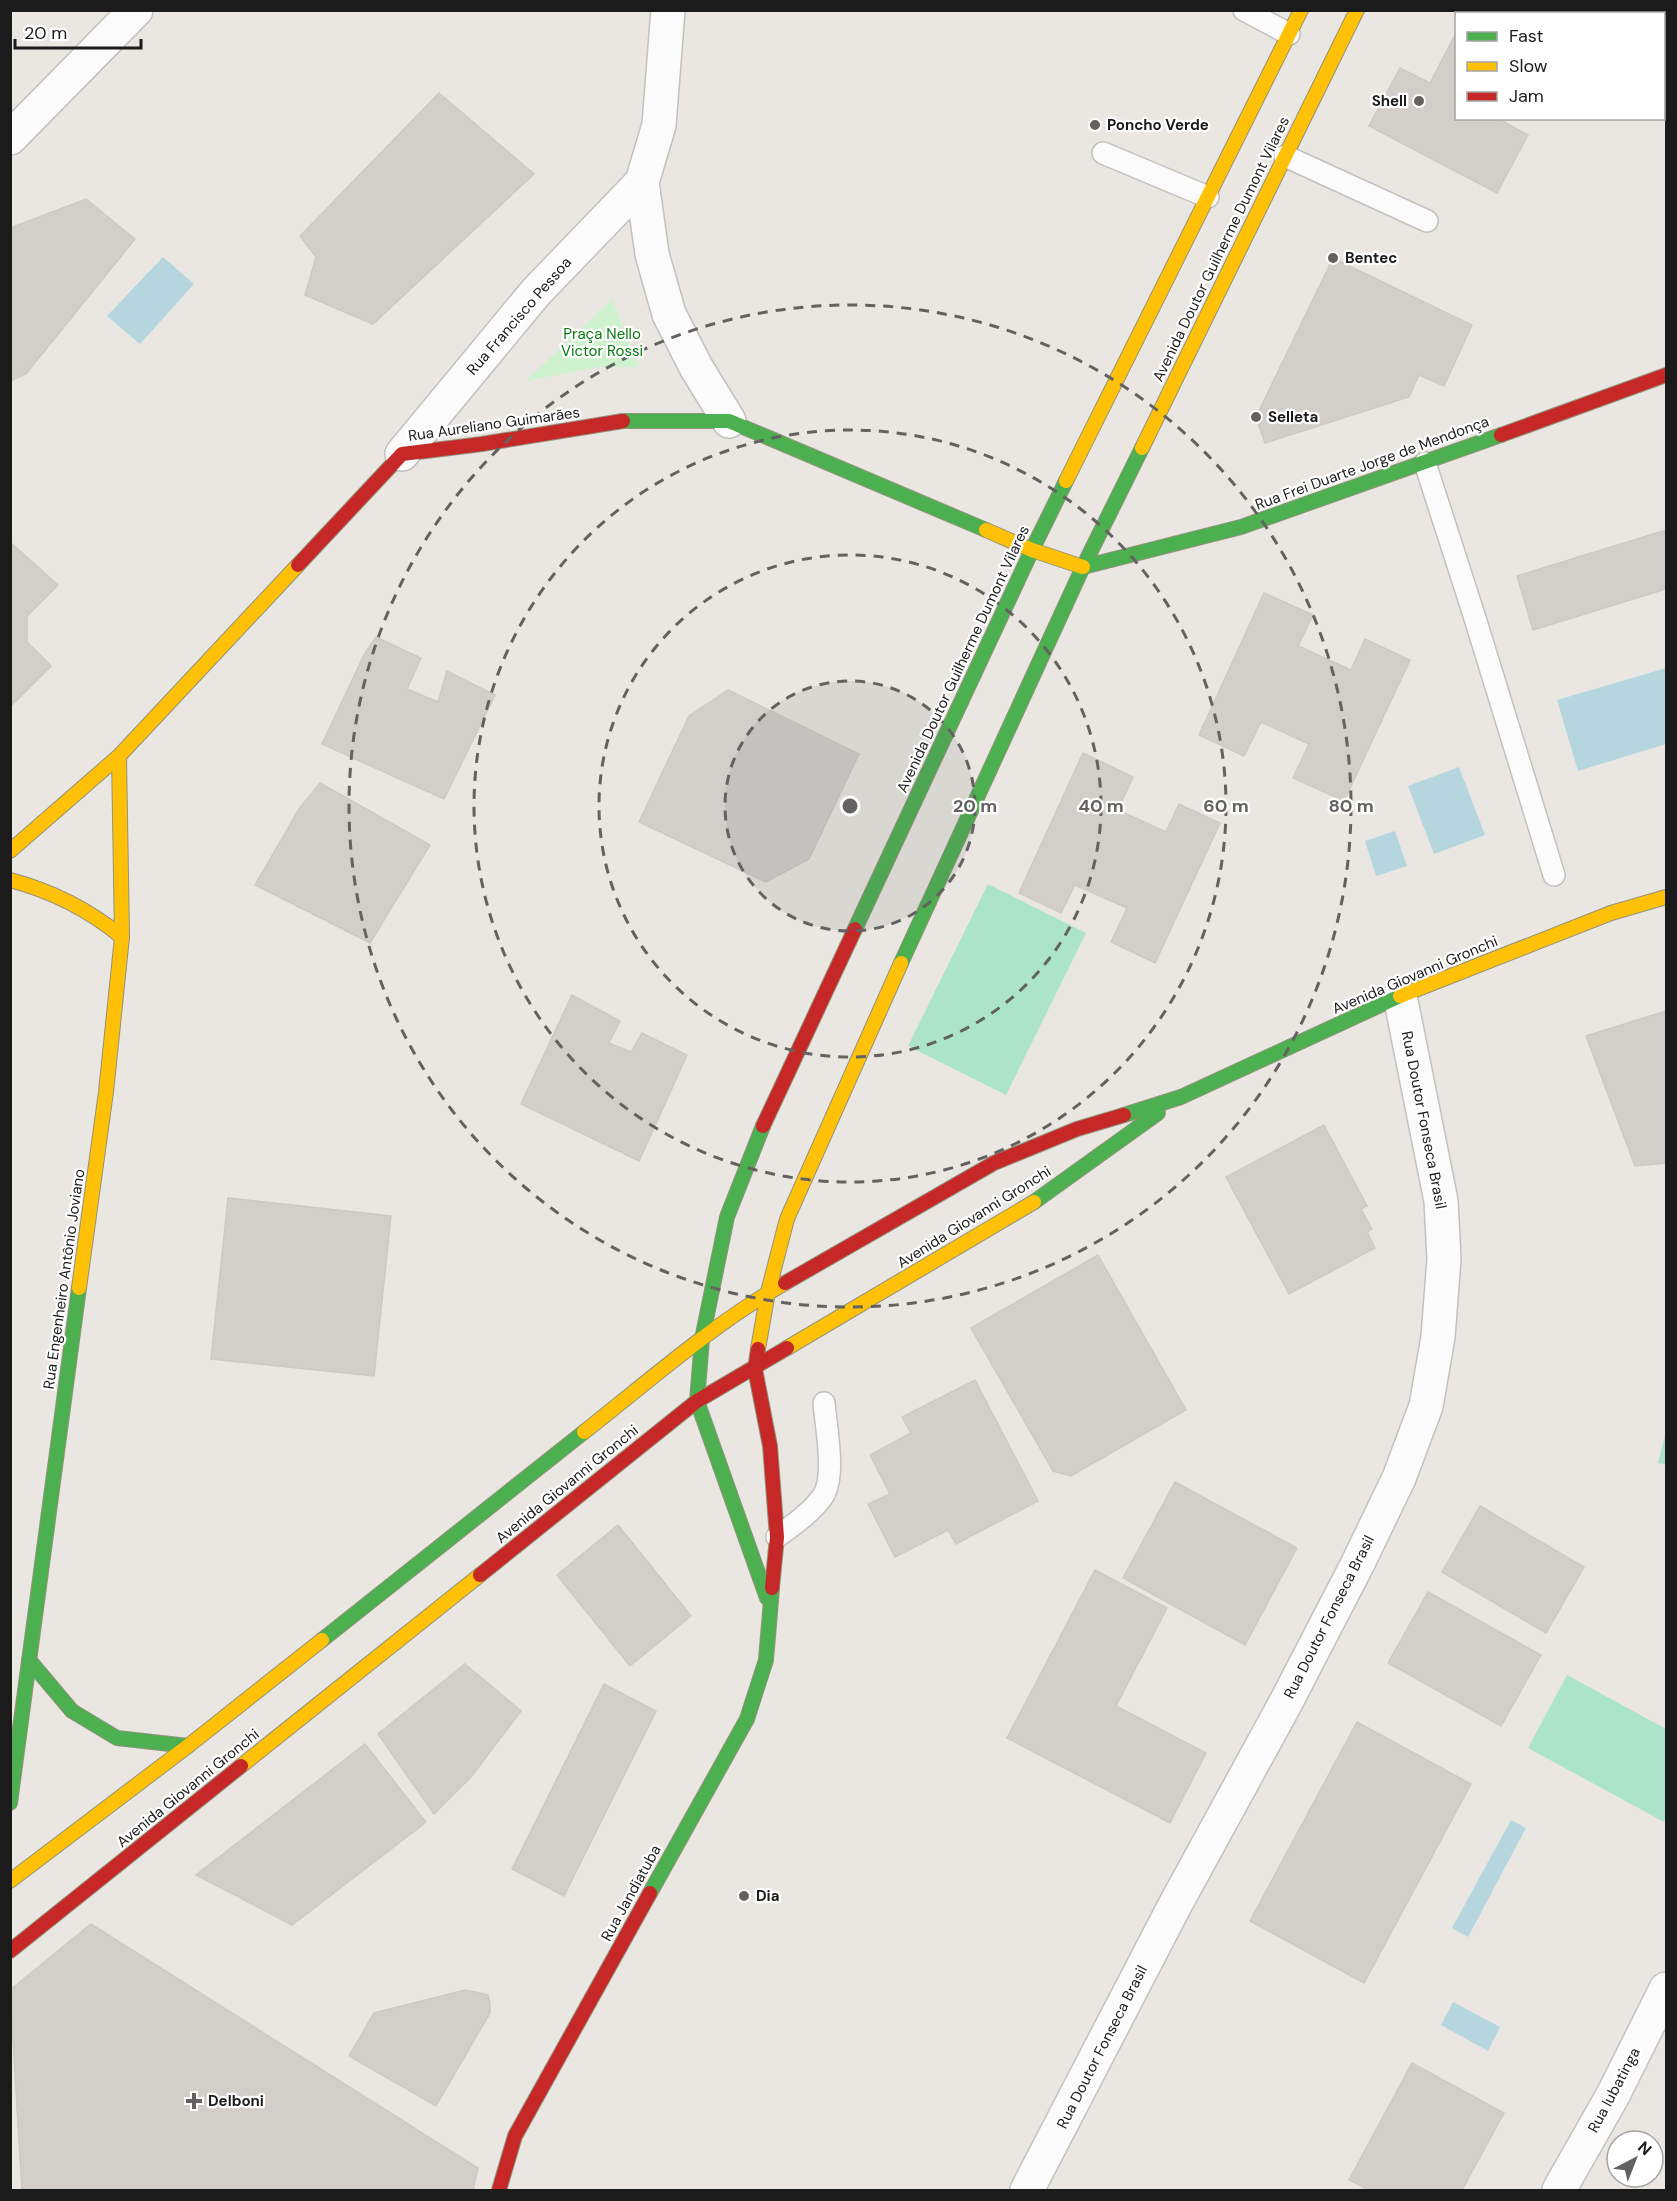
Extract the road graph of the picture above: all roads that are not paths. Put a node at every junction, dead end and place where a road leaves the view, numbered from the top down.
1 (136, 10) edge
2 (668, 10) edge
3 (1244, 10) edge
4 (1301, 10) edge
5 (1357, 10) edge
6 (1289, 34) junction
7 (10, 138) edge
8 (1103, 153) dead end
9 (1285, 156) junction
10 (642, 182) junction
11 (1208, 197) junction
12 (1427, 221) dead end
13 (1666, 375) edge
14 (729, 421) junction
15 (402, 454) junction
16 (1425, 463) junction
17 (1032, 550) junction
18 (1083, 567) junction
19 (118, 756) junction
20 (10, 851) edge
21 (1554, 875) dead end
22 (10, 880) edge
23 (1666, 897) edge
24 (122, 937) junction
25 (1400, 996) junction
26 (1181, 1096) junction
27 (768, 1292) junction
28 (702, 1339) junction
29 (755, 1369) junction
30 (697, 1401) junction
31 (824, 1403) dead end
32 (777, 1537) junction
33 (770, 1605) junction
34 (29, 1660) junction
35 (188, 1746) junction
36 (10, 1803) edge
37 (10, 1881) edge
38 (10, 1951) edge
39 (1666, 1989) edge
40 (499, 2190) edge
41 (1028, 2190) edge
42 (1559, 2190) edge

1 - 7 street
2 - 10 street, Rua Francisco Pessoa
3 - 6 lane
4 - 6 main road, Avenida Doutor Guilherme Dumont Vilares
5 - 9 main road, Avenida Doutor Guilherme Dumont Vilares
6 - 11 main road, Avenida Doutor Guilherme Dumont Vilares
8 - 11 lane
9 - 12 lane
9 - 18 main road, Avenida Doutor Guilherme Dumont Vilares
10 - 14 street, Rua Francisco Pessoa
10 - 15 street, Rua Francisco Pessoa
11 - 17 main road, Avenida Doutor Guilherme Dumont Vilares
13 - 16 main road, Rua Frei Duarte Jorge de Mendonça
14 - 15 main road, Rua Aureliano Guimarães
14 - 17 main road, Rua Aureliano Guimarães
15 - 19 main road, Rua Aureliano Guimarães
16 - 18 main road, Rua Frei Duarte Jorge de Mendonça
16 - 21 lane
17 - 18 main road, Rua Aureliano Guimarães
17 - 28 main road, Avenida Doutor Guilherme Dumont Vilares
18 - 27 main road, Avenida Doutor Guilherme Dumont Vilares
19 - 20 main road, Rua Aureliano Guimarães
19 - 24 main road, Rua Engenheiro Antônio Joviano
22 - 24 main road
23 - 25 main road, Avenida Giovanni Gronchi
24 - 34 main road, Rua Engenheiro Antônio Joviano
25 - 26 main road, Avenida Giovanni Gronchi
25 - 41 street, Rua Doutor Fonseca Brasil
26 - 27 main road, Avenida Giovanni Gronchi
26 - 29 main road, Avenida Giovanni Gronchi
27 - 28 main road, Avenida Giovanni Gronchi
27 - 29 main road, Avenida Doutor Guilherme Dumont Vilares
28 - 30 main road, Avenida Doutor Guilherme Dumont Vilares
28 - 35 main road, Avenida Giovanni Gronchi
29 - 30 main road, Avenida Giovanni Gronchi
29 - 32 main road, Rua Jandiatuba
30 - 33 main road, Rua Jandiatuba
30 - 38 main road, Avenida Giovanni Gronchi
31 - 32 lane
32 - 33 main road, Rua Jandiatuba
33 - 40 main road, Rua Jandiatuba
34 - 35 main road
34 - 36 main road, Rua Engenheiro Antônio Joviano
35 - 37 main road, Avenida Giovanni Gronchi
39 - 42 street, Rua Iubatinga

